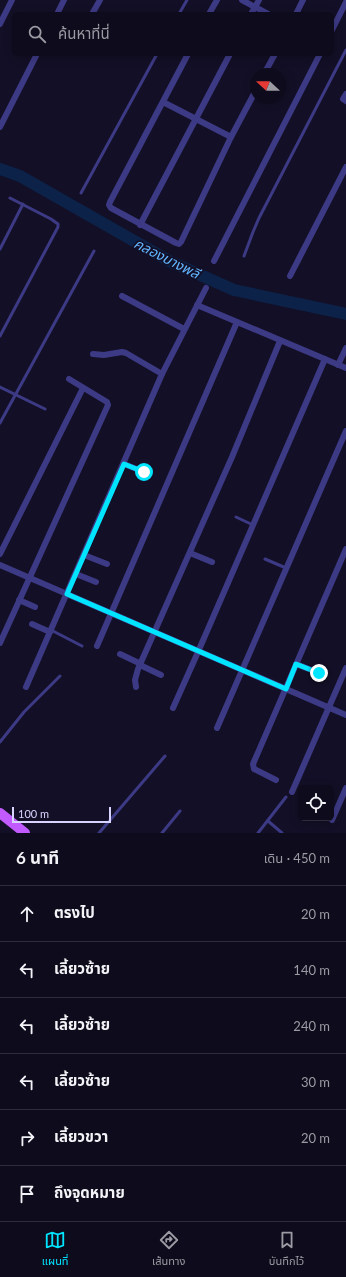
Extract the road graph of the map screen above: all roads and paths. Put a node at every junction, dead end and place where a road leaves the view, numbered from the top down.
1 (12, 0) edge
2 (64, 0) edge
3 (100, 0) edge
4 (187, 0) edge
5 (217, 0) edge
6 (242, 0) edge
7 (259, 0) edge
8 (303, 0) edge
9 (346, 2) edge
10 (255, 7) junction
11 (58, 12) edge
12 (93, 12) edge
13 (180, 12) edge
14 (211, 12) edge
15 (252, 12) edge
16 (264, 12) edge
17 (297, 12) edge
18 (0, 24) edge
19 (334, 26) edge
20 (346, 50) edge
21 (36, 56) edge
22 (156, 56) edge
23 (187, 56) edge
24 (229, 56) edge
25 (274, 56) edge
26 (319, 56) edge
27 (267, 68) edge
28 (346, 94) edge
29 (346, 101) edge
30 (163, 102) junction
31 (250, 102) edge
32 (195, 119) junction
33 (0, 127) edge
34 (232, 137) junction
35 (346, 167) edge
36 (82, 193) dead end
37 (10, 198) dead end
38 (23, 204) junction
39 (140, 225) junction
40 (0, 249) edge
41 (94, 252) dead end
42 (244, 256) dead end
43 (214, 261) dead end
44 (290, 276) dead end
45 (206, 288) dead end
46 (122, 296) dead end
47 (197, 305) junction
48 (237, 322) junction
49 (184, 329) junction
50 (0, 336) edge
51 (280, 341) junction
52 (346, 348) edge
53 (93, 354) dead end
54 (325, 359) junction
55 (338, 365) junction
56 (346, 368) edge
57 (162, 374) junction
58 (69, 379) dead end
59 (0, 387) edge
60 (83, 388) junction
61 (15, 394) junction
62 (45, 409) dead end
63 (0, 423) edge
64 (346, 431) edge
65 (124, 464) junction
66 (144, 472) dead end
67 (236, 517) dead end
68 (253, 525) junction
69 (346, 549) edge
70 (190, 553) junction
71 (0, 554) edge
72 (84, 555) junction
73 (265, 559) dead end
74 (212, 562) dead end
75 (107, 564) dead end
76 (0, 565) edge
77 (286, 568) junction
78 (76, 574) junction
79 (30, 578) junction
80 (96, 582) dead end
81 (67, 594) junction
82 (19, 600) junction
83 (35, 607) dead end
84 (111, 614) junction
85 (32, 624) dead end
86 (51, 631) junction
87 (155, 633) junction
88 (0, 642) edge
89 (82, 646) dead end
90 (97, 646) dead end
91 (198, 652) junction
92 (120, 654) dead end
93 (296, 664) junction
94 (140, 665) junction
95 (346, 668) edge
96 (242, 670) junction
97 (319, 673) dead end
98 (161, 675) dead end
99 (60, 676) dead end
100 (136, 686) dead end
101 (26, 687) dead end
102 (286, 689) junction
103 (173, 708) dead end
104 (328, 708) junction
105 (346, 715) edge
106 (217, 728) dead end
107 (0, 742) edge
108 (165, 756) dead end
109 (276, 780) dead end
110 (346, 788) edge
111 (292, 792) dead end
112 (286, 797) dead end
113 (180, 811) dead end
114 (0, 813) edge
115 (334, 815) edge
116 (268, 822) junction
117 (25, 833) edge
118 (99, 833) edge
119 (162, 833) edge
120 (258, 833) edge
121 (282, 833) edge

1 - 18 street
2 - 11 street
3 - 12 street
4 - 13 lane
5 - 14 street
6 - 10 street
7 - 10 street
8 - 17 street
9 - 19 street
10 - 15 street
10 - 16 street
20 - 42 lane
21 - 33 street
22 - 36 lane
23 - 30 street
24 - 32 street
25 - 27 street
26 - 43 street
28 - 29 street
30 - 32 street
30 - 39 street
31 - 34 street
32 - 34 street
32 - 39 street
34 - 39 street
35 - 44 street
37 - 38 lane
38 - 40 lane
38 - 50 lane
41 - 61 lane
45 - 47 street
46 - 49 street
47 - 48 street
47 - 49 street
48 - 51 street
48 - 84 street
49 - 57 street
51 - 54 street
51 - 70 street
52 - 55 street
53 - 57 street
54 - 55 street
54 - 68 street
55 - 56 street
57 - 65 street
58 - 60 street
59 - 61 lane
60 - 71 street
60 - 79 street
61 - 62 lane
61 - 63 lane
64 - 77 street
65 - 66 street
65 - 72 street
67 - 68 lane
68 - 91 street
69 - 93 street
70 - 74 street
70 - 87 street
72 - 75 street
72 - 78 street
73 - 77 lane
76 - 79 street
77 - 96 street
78 - 80 street
78 - 81 street
79 - 81 street
79 - 82 street
81 - 84 street
81 - 86 street
82 - 83 street
82 - 88 street
84 - 87 street
84 - 90 street
85 - 86 street
86 - 89 lane
86 - 101 street
87 - 91 street
87 - 94 street
91 - 96 street
91 - 103 street
92 - 94 street
93 - 97 street
93 - 102 street
94 - 98 street
94 - 100 street
95 - 104 street
96 - 102 street
96 - 106 street
99 - 107 lane
102 - 104 street
102 - 109 street
104 - 105 street
104 - 111 street
108 - 118 lane
110 - 115 street
112 - 116 lane
113 - 119 lane
114 - 117 main road
116 - 120 lane
116 - 121 lane

